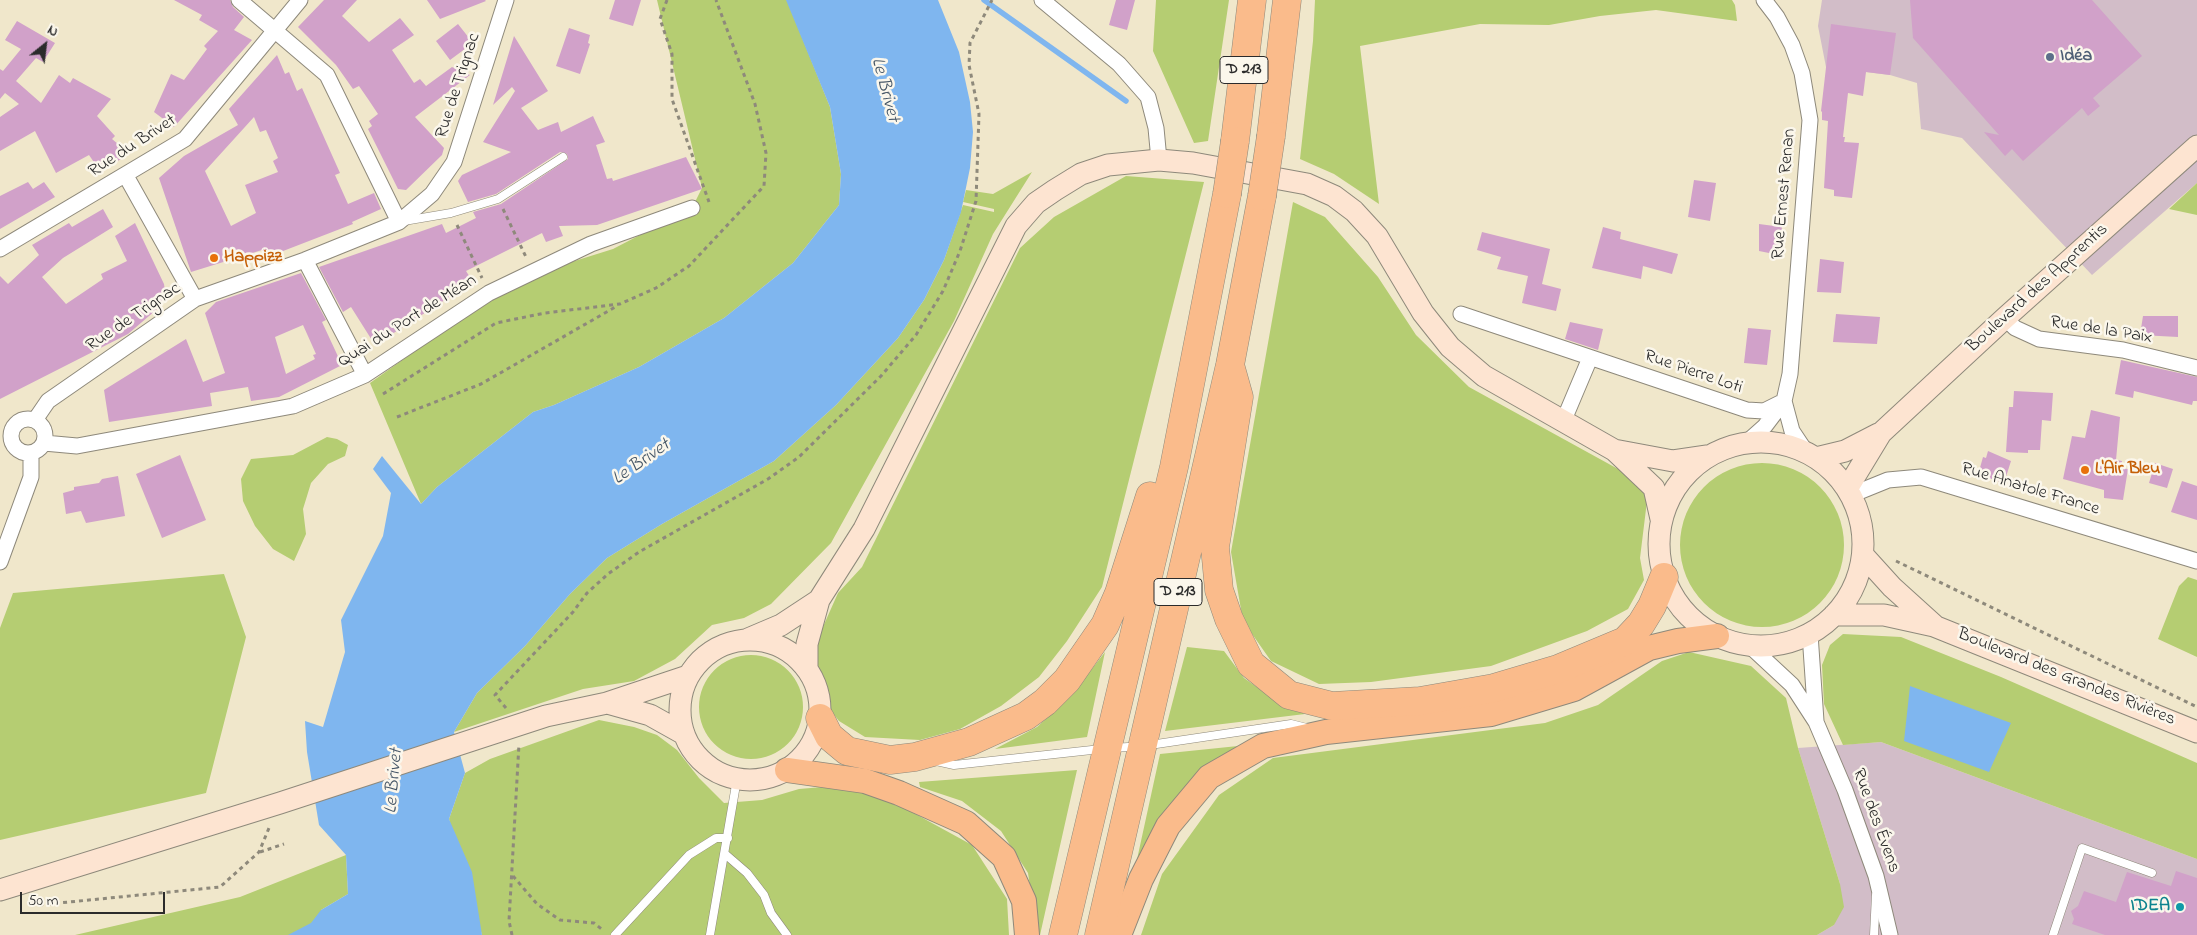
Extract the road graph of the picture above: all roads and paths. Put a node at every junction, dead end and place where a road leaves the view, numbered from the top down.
1 (239, 0) edge
2 (300, 0) edge
3 (506, 0) edge
4 (668, 0) edge
5 (992, 0) edge
6 (1042, 0) edge
7 (1252, 0) edge
8 (1287, 0) edge
9 (1764, 0) edge
10 (275, 30) junction
11 (2197, 146) edge
12 (564, 157) dead end
13 (1159, 160) junction
14 (126, 176) junction
15 (498, 199) junction
16 (692, 208) joint
17 (451, 213) junction
18 (399, 222) junction
19 (0, 249) edge
20 (305, 260) junction
21 (533, 272) junction
22 (489, 293) junction
23 (195, 299) junction
24 (620, 304) dead end
25 (1461, 314) dead end
26 (2005, 318) junction
27 (1197, 356) junction
28 (1590, 358) junction
29 (1230, 365) junction
30 (2197, 368) edge
31 (365, 375) junction
32 (1784, 401) junction
33 (397, 416) dead end
34 (35, 420) junction
35 (1563, 422) junction
36 (1881, 433) junction
37 (1747, 442) junction
38 (44, 443) junction
39 (6, 444) edge
40 (1614, 450) junction
41 (31, 453) junction
42 (1710, 455) junction
43 (1811, 455) junction
44 (1849, 492) junction
45 (1662, 519) junction
46 (1863, 549) junction
47 (2197, 561) edge
48 (0, 562) edge
49 (1664, 577) junction
50 (819, 600) junction
51 (1834, 616) junction
52 (1934, 626) junction
53 (1810, 634) junction
54 (1717, 636) junction
55 (747, 640) junction
56 (1750, 646) junction
57 (807, 668) junction
58 (688, 676) junction
59 (495, 695) dead end
60 (606, 703) junction
61 (2197, 707) edge
62 (820, 718) junction
63 (1816, 722) junction
64 (515, 726) junction
65 (1326, 732) junction
66 (2197, 732) edge
67 (684, 734) junction
68 (1143, 746) junction
69 (1107, 748) junction
70 (915, 757) junction
71 (788, 770) junction
72 (737, 779) junction
73 (280, 803) junction
74 (728, 838) junction
75 (284, 844) dead end
76 (259, 852) junction
77 (725, 854) junction
78 (2152, 873) dead end
79 (512, 876) junction
80 (1876, 876) junction
81 (8, 887) edge
82 (512, 935) edge
83 (611, 935) edge
84 (615, 935) edge
85 (710, 935) edge
86 (787, 935) edge
87 (1027, 935) edge
88 (1063, 935) edge
89 (1099, 935) edge
90 (1119, 935) edge
91 (1874, 935) edge
92 (1890, 935) edge
93 (2053, 935) edge

1 - 10 street
2 - 10 street, Rue du Brivet
3 - 18 street, Rue de Trignac
4 - 16 path
5 - 59 path
6 - 13 street
7 - 27 highway, D 213, bridge
8 - 29 highway, D 213, bridge
9 - 32 street, Rue Ernest Renan
10 - 14 street, Rue du Brivet
10 - 18 street
11 - 26 main road, Boulevard des Apprentis
12 - 15 lane
13 - 35 main road
13 - 50 main road
14 - 19 street, Rue du Brivet
14 - 23 street
15 - 17 lane
15 - 21 path
16 - 21 street, Quai du Port de Méan
17 - 18 lane
17 - 22 path
18 - 20 street, Rue de Trignac
20 - 23 street, Rue de Trignac
20 - 31 street
21 - 22 street, Quai du Port de Méan
22 - 31 street, Quai du Port de Méan
23 - 34 street, Rue de Trignac
24 - 33 path
25 - 28 street, Rue Pierre Loti
26 - 30 street, Rue de la Paix
26 - 36 main road, Boulevard des Apprentis
27 - 69 highway, D 213
27 - 70 highway
28 - 32 street, Rue Pierre Loti
28 - 35 street
29 - 49 highway
29 - 68 highway, D 213
31 - 38 street, Quai du Port de Méan
32 - 37 street, Rue Ernest Renan
32 - 43 street, Rue Ernest Renan
34 - 38 street
34 - 39 street
35 - 40 main road
36 - 43 main road, Boulevard des Apprentis
36 - 44 main road, Boulevard des Apprentis
37 - 42 main road
37 - 43 main road
38 - 41 street
39 - 41 street
40 - 42 main road
40 - 45 main road
41 - 48 street
42 - 45 main road
43 - 44 main road
44 - 46 main road
44 - 47 street, Rue Anatole France
45 - 49 main road
46 - 51 main road
46 - 52 main road, Boulevard des Grandes Rivières
46 - 61 path
49 - 54 main road
50 - 55 main road
50 - 57 main road
51 - 52 main road, Boulevard des Grandes Rivières
51 - 53 main road
52 - 66 main road, Boulevard des Grandes Rivières
53 - 56 main road
53 - 63 street, Rue des Évens
54 - 56 main road
54 - 65 main road
55 - 57 main road
55 - 58 main road
56 - 63 street, Rue des Évens
57 - 62 main road
58 - 60 main road
58 - 67 main road
60 - 64 main road
60 - 67 main road
62 - 70 highway
62 - 71 main road
63 - 80 street, Rue des Évens
64 - 73 main road
64 - 79 path
65 - 68 lane
65 - 90 main road
67 - 72 main road
68 - 69 lane
68 - 89 highway, D 213
69 - 70 lane
69 - 88 highway, D 213
71 - 72 main road
71 - 87 main road
72 - 74 lane
73 - 76 path
73 - 81 main road
74 - 77 lane
74 - 84 lane
75 - 76 path
76 - 81 path
77 - 85 lane
77 - 86 lane
78 - 93 lane
79 - 82 path
79 - 83 path
80 - 91 lane
80 - 92 street, Rue des Évens

